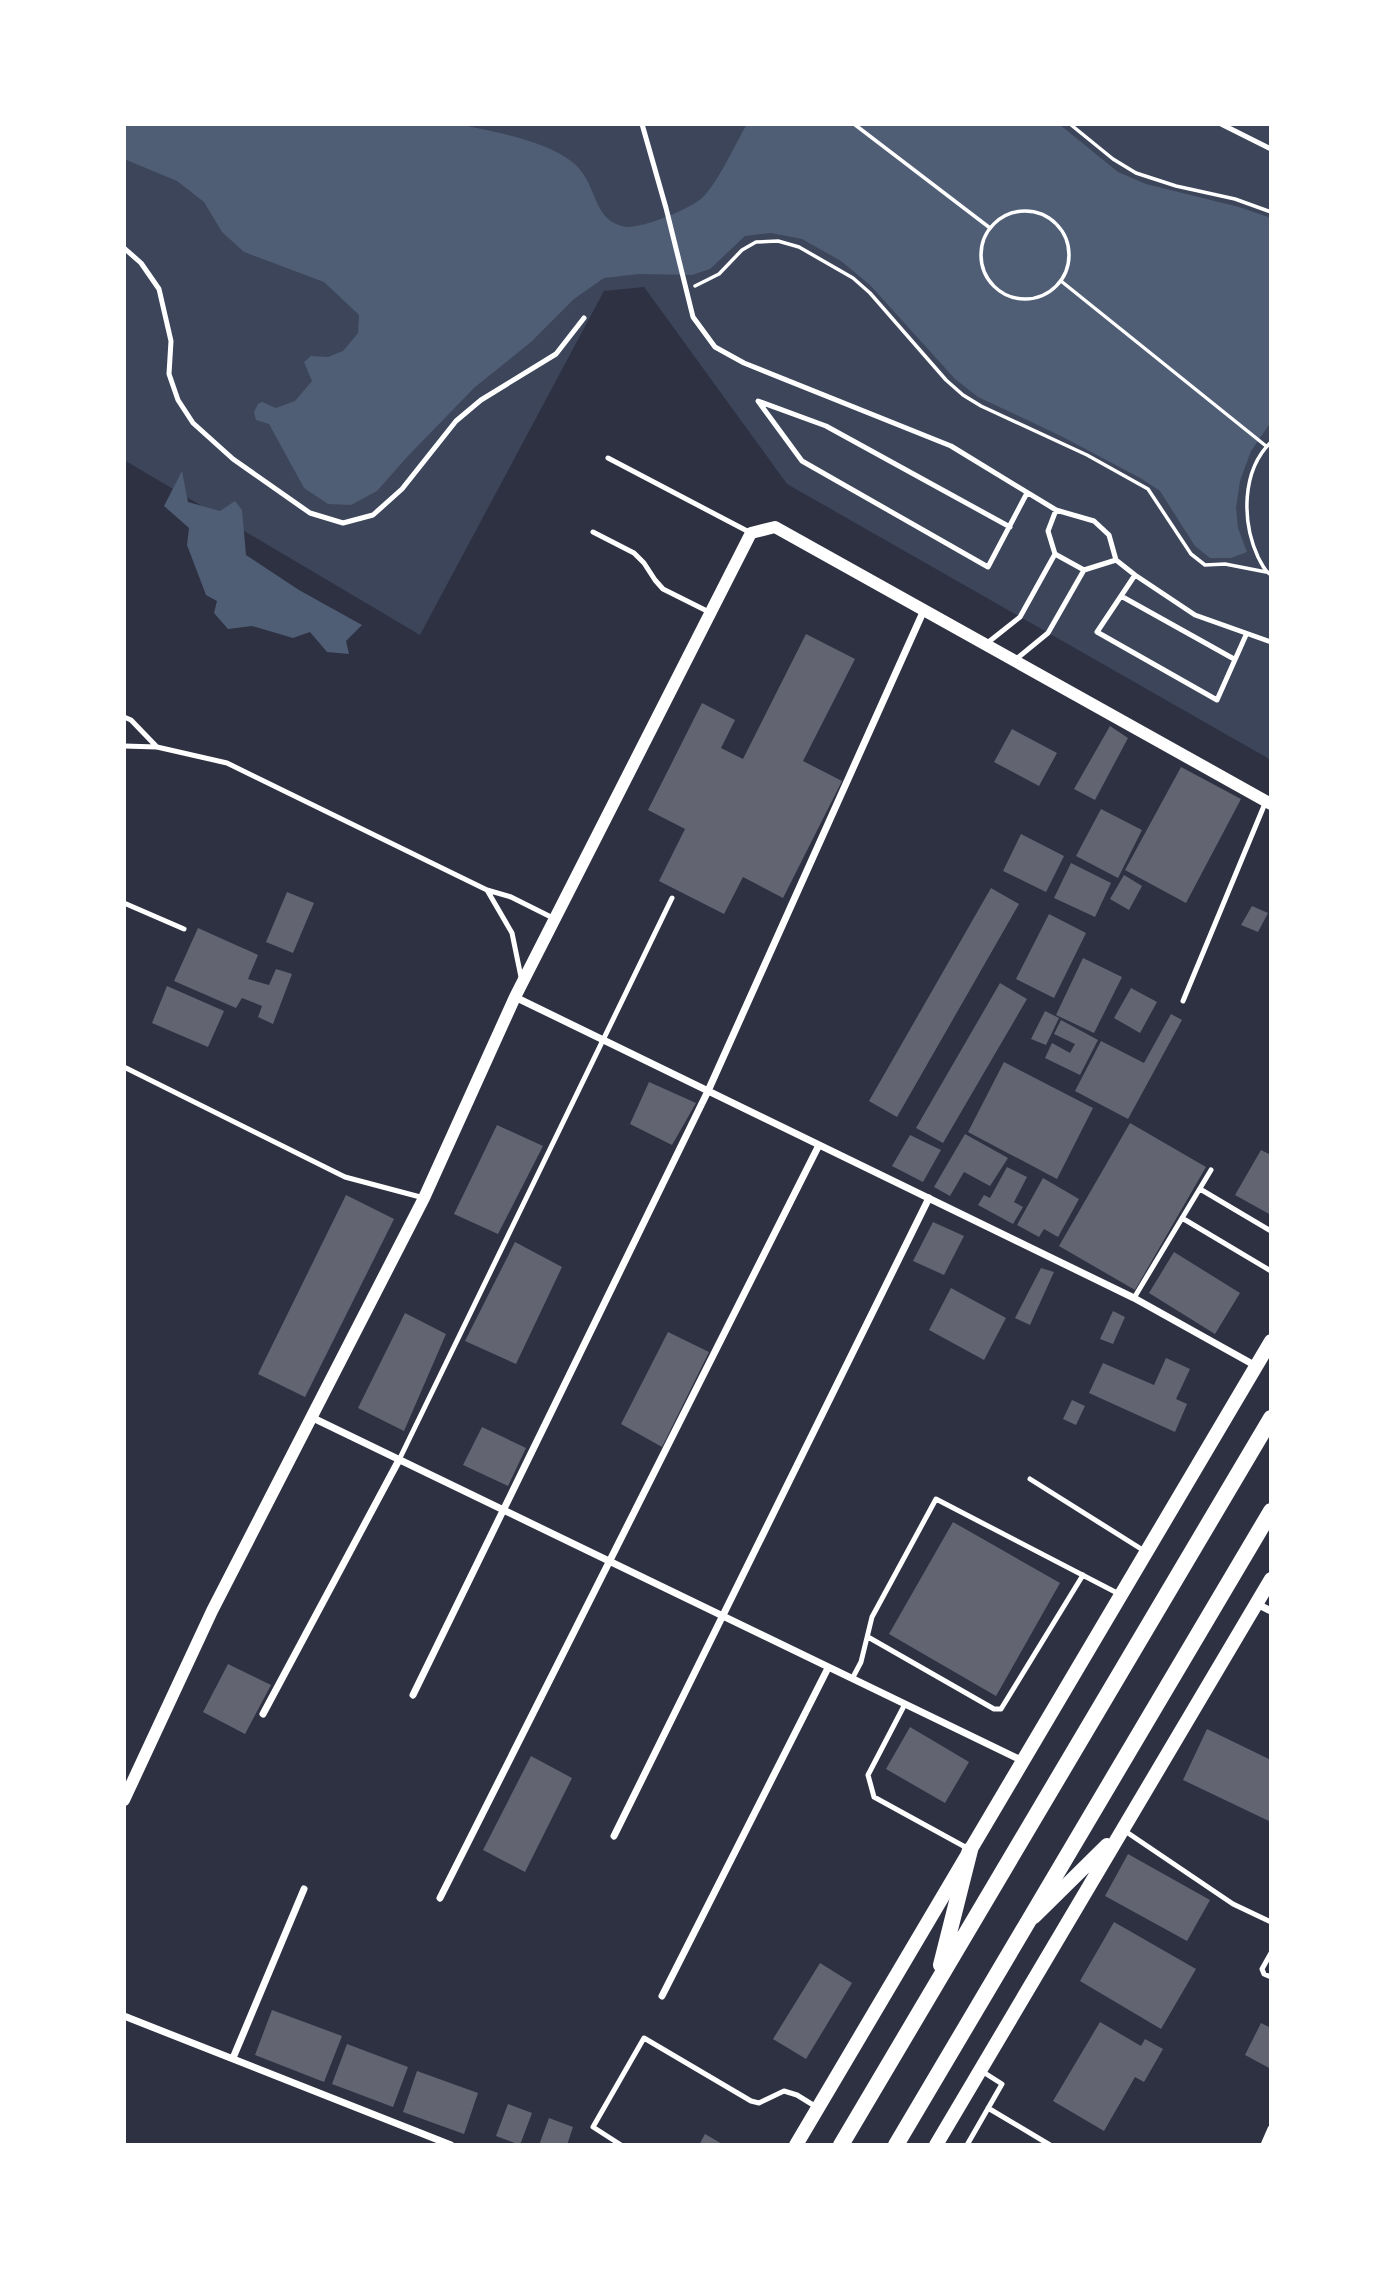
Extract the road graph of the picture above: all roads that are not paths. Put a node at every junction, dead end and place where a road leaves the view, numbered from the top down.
1 (642, 124) edge
2 (1220, 124) edge
3 (1271, 149) edge
4 (124, 248) edge
5 (584, 318) dead end
6 (608, 458) dead end
7 (1027, 493) junction
8 (1056, 510) junction
9 (1010, 527) junction
10 (593, 532) dead end
11 (751, 533) junction
12 (1055, 554) junction
13 (1116, 560) junction
14 (1084, 570) junction
15 (1135, 575) junction
16 (1121, 596) junction
17 (925, 609) junction
18 (711, 613) junction
19 (1247, 635) junction
20 (1271, 642) edge
21 (986, 644) junction
22 (1234, 659) junction
23 (1015, 660) junction
24 (124, 717) edge
25 (124, 746) edge
26 (157, 747) junction
27 (1268, 803) edge
28 (487, 890) junction
29 (672, 898) dead end
30 (124, 903) edge
31 (555, 919) junction
32 (184, 929) dead end
33 (523, 982) junction
34 (515, 997) junction
35 (1183, 1001) dead end
36 (604, 1042) junction
37 (124, 1068) edge
38 (708, 1091) junction
39 (819, 1145) junction
40 (1211, 1170) dead end
41 (1200, 1189) junction
42 (424, 1198) junction
43 (929, 1198) junction
44 (1182, 1218) junction
45 (1271, 1231) edge
46 (1271, 1271) edge
47 (1134, 1298) junction
48 (1271, 1340) edge
49 (1256, 1366) junction
50 (311, 1418) junction
51 (1271, 1418) edge
52 (399, 1460) junction
53 (1030, 1479) dead end
54 (503, 1510) junction
55 (1271, 1511) edge
56 (1146, 1552) junction
57 (608, 1561) junction
58 (1083, 1574) junction
59 (1271, 1579) edge
60 (1121, 1595) junction
61 (1256, 1604) junction
62 (1271, 1611) edge
63 (723, 1616) junction
64 (868, 1637) junction
65 (828, 1668) junction
66 (852, 1679) junction
67 (414, 1695) dead end
68 (905, 1704) junction
69 (263, 1714) dead end
70 (1023, 1761) junction
71 (124, 1800) edge
72 (1123, 1829) junction
73 (614, 1836) dead end
74 (970, 1850) junction
75 (304, 1889) dead end
76 (440, 1898) dead end
77 (1271, 1922) edge
78 (1024, 1928) junction
79 (1271, 1953) edge
80 (1271, 1977) edge
81 (936, 1984) junction
82 (662, 1996) dead end
83 (124, 2016) edge
84 (233, 2058) junction
85 (980, 2070) junction
86 (818, 2108) junction
87 (988, 2108) junction
88 (1271, 2129) edge
89 (451, 2145) edge
90 (621, 2145) edge
91 (796, 2145) edge
92 (841, 2145) edge
93 (896, 2145) edge
94 (936, 2145) edge
95 (967, 2145) edge
96 (1050, 2145) edge
97 (1264, 2145) edge

1 - 7 lane
2 - 3 lane
4 - 5 lane
6 - 11 lane
7 - 8 lane
7 - 9 lane
8 - 12 lane
8 - 13 lane
9 - 9 lane
10 - 18 lane
11 - 17 street
11 - 18 street
12 - 14 lane
12 - 21 lane
13 - 14 lane
13 - 15 lane
14 - 23 lane
15 - 16 lane
15 - 19 lane
16 - 22 lane
16 - 22 lane
17 - 21 street
17 - 38 street
18 - 31 street
19 - 20 lane
19 - 22 lane
21 - 23 street
23 - 27 street
24 - 26 lane
25 - 26 lane
26 - 28 lane
27 - 35 lane
28 - 31 lane
28 - 33 lane
29 - 36 lane
30 - 32 lane
31 - 33 street
33 - 34 street
34 - 36 street
34 - 42 street
36 - 38 street
36 - 52 lane
37 - 42 lane
38 - 39 street
38 - 54 street
39 - 43 street
39 - 57 street
40 - 41 lane
41 - 44 lane
41 - 45 lane
42 - 50 street
43 - 47 street
43 - 63 street
44 - 46 lane
44 - 47 lane
47 - 49 street
48 - 49 main road
49 - 56 main road
50 - 52 street
50 - 71 street
51 - 81 main road
52 - 54 street
52 - 69 street
53 - 56 lane
54 - 57 street
54 - 67 street
55 - 78 main road
56 - 60 main road
57 - 63 street
57 - 76 street
58 - 60 lane
58 - 64 lane
58 - 64 lane
59 - 61 main road
60 - 70 main road
61 - 62 street
61 - 72 main road
63 - 65 street
63 - 73 street
64 - 66 lane
65 - 66 street
65 - 82 street
66 - 68 street
68 - 70 street
68 - 74 lane
70 - 74 main road
72 - 77 lane
72 - 78 main road
72 - 85 main road
74 - 81 main road
74 - 86 main road
75 - 84 street
78 - 93 main road
79 - 80 lane
81 - 92 main road
83 - 84 street
84 - 89 street
85 - 87 lane
85 - 94 main road
86 - 90 lane
86 - 91 main road
87 - 95 lane
87 - 96 lane
88 - 97 street

